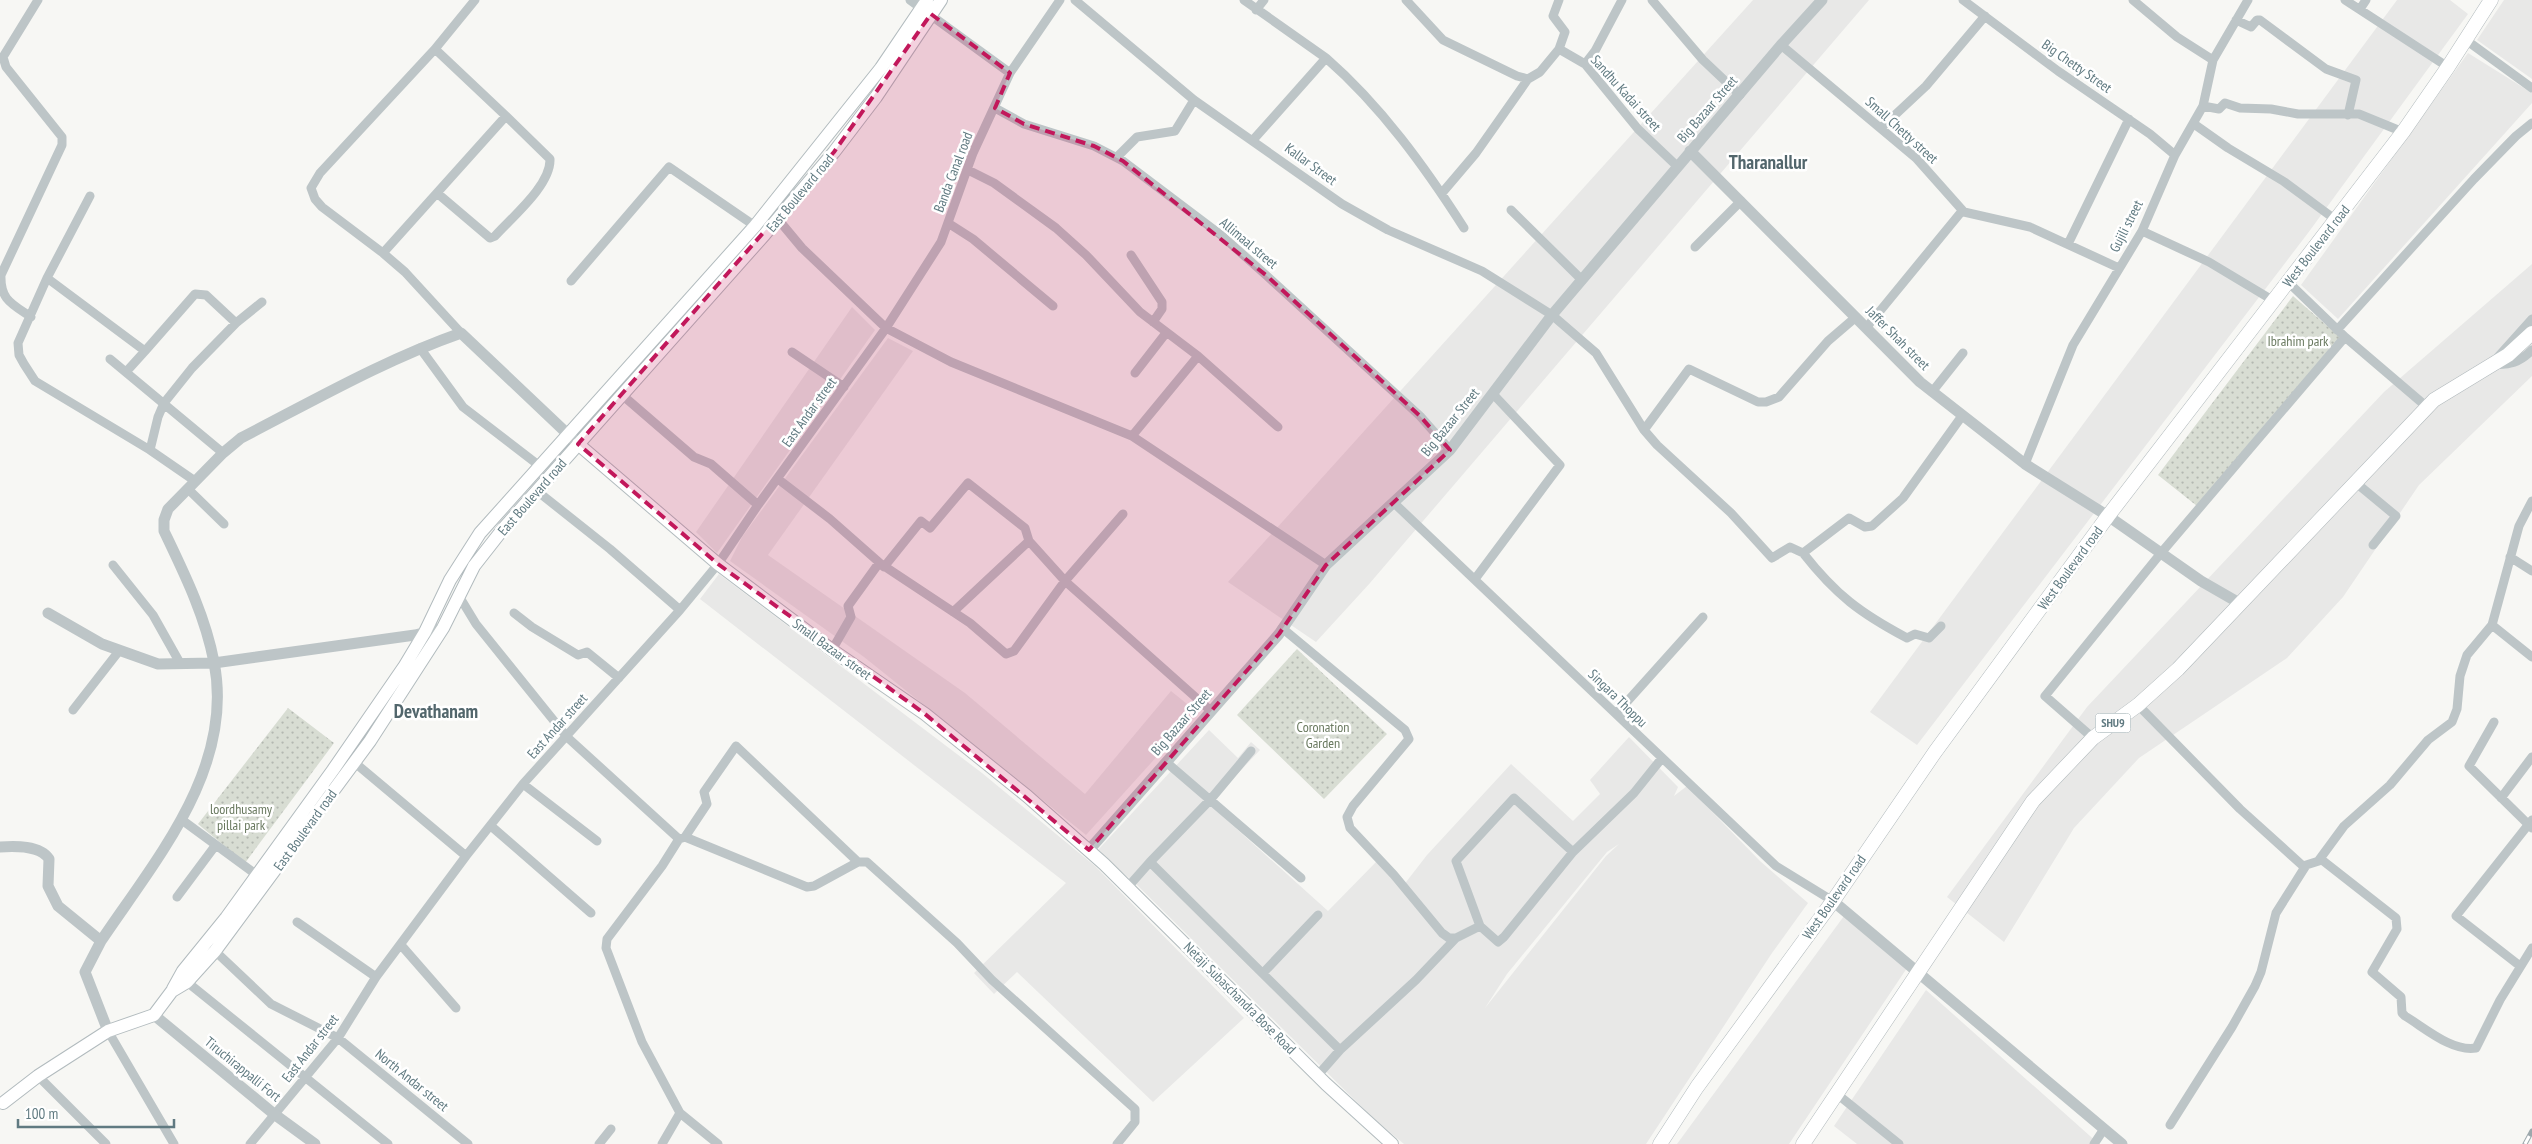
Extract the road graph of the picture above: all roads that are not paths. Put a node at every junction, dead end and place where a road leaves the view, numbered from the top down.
1 (38, 0) edge
2 (475, 0) edge
3 (910, 0) edge
4 (941, 0) edge
5 (1060, 0) edge
6 (1075, 0) edge
7 (1244, 0) edge
8 (1264, 0) edge
9 (1406, 0) edge
10 (1560, 0) edge
11 (1622, 0) edge
12 (1652, 0) edge
13 (1822, 0) edge
14 (1963, 0) edge
15 (2133, 0) edge
16 (2248, 0) edge
17 (2345, 0) edge
18 (2366, 0) edge
19 (2490, 0) edge
20 (926, 7) edge
21 (2360, 9) junction
22 (1256, 10) junction
23 (1985, 16) junction
24 (2236, 20) junction
25 (2466, 40) junction
26 (1781, 45) junction
27 (435, 49) junction
28 (1559, 49) junction
29 (1326, 58) junction
30 (2213, 60) junction
31 (1585, 64) junction
32 (2448, 67) junction
33 (1010, 72) junction
34 (1528, 79) junction
35 (2532, 88) edge
36 (1740, 95) junction
37 (1194, 100) junction
38 (2203, 106) junction
39 (995, 108) junction
40 (2348, 115) junction
41 (506, 116) junction
42 (2129, 119) junction
43 (2532, 123) edge
44 (2194, 124) junction
45 (1881, 128) junction
46 (2403, 132) junction
47 (1253, 140) junction
48 (1690, 152) junction
49 (2175, 155) junction
50 (1117, 157) junction
51 (1678, 167) junction
52 (968, 170) junction
53 (437, 193) junction
54 (1442, 194) junction
55 (90, 196) dead end
56 (1741, 201) junction
57 (1512, 210) dead end
58 (1962, 210) junction
59 (777, 218) junction
60 (2336, 220) junction
61 (948, 224) junction
62 (755, 226) junction
63 (1464, 228) dead end
64 (2142, 231) junction
65 (2068, 244) junction
66 (1695, 247) dead end
67 (383, 253) junction
68 (1132, 255) dead end
69 (2119, 268) junction
70 (47, 278) junction
71 (1582, 280) junction
72 (571, 282) dead end
73 (2288, 282) junction
74 (2274, 301) junction
75 (262, 302) dead end
76 (1053, 306) dead end
77 (1552, 315) junction
78 (31, 317) junction
79 (1856, 317) junction
80 (2532, 319) edge
81 (236, 322) junction
82 (1153, 322) junction
83 (886, 328) junction
84 (1866, 328) junction
85 (2337, 330) junction
86 (461, 333) junction
87 (2532, 333) edge
88 (1166, 334) junction
89 (2345, 337) junction
90 (420, 348) junction
91 (2532, 350) edge
92 (145, 351) junction
93 (792, 352) dead end
94 (1964, 353) dead end
95 (1198, 356) junction
96 (110, 360) dead end
97 (2492, 364) junction
98 (126, 372) junction
99 (1135, 373) dead end
100 (844, 387) junction
101 (1932, 392) junction
102 (621, 394) junction
103 (1493, 394) junction
104 (164, 403) junction
105 (2427, 407) junction
106 (1962, 416) junction
107 (1278, 427) dead end
108 (1644, 430) junction
109 (1132, 436) junction
110 (573, 440) junction
111 (150, 450) junction
112 (1450, 450) junction
113 (223, 453) junction
114 (2025, 464) junction
115 (541, 467) junction
116 (778, 479) junction
117 (2355, 482) junction
118 (191, 485) junction
119 (536, 491) junction
120 (1394, 503) junction
121 (2531, 503) edge
122 (758, 505) junction
123 (1123, 514) dead end
124 (2108, 516) junction
125 (224, 524) dead end
126 (1029, 541) junction
127 (2373, 545) dead end
128 (2161, 553) junction
129 (1803, 554) junction
130 (2510, 557) junction
131 (718, 564) junction
132 (113, 565) dead end
133 (882, 565) junction
134 (1326, 565) junction
135 (2532, 571) edge
136 (1475, 579) junction
137 (1065, 581) junction
138 (459, 596) junction
139 (2241, 604) junction
140 (680, 610) junction
141 (952, 612) junction
142 (48, 613) dead end
143 (514, 613) dead end
144 (1703, 617) dead end
145 (2492, 624) junction
146 (1941, 626) dead end
147 (443, 628) junction
148 (1282, 628) junction
149 (425, 632) junction
150 (832, 650) junction
151 (119, 652) junction
152 (2532, 657) edge
153 (214, 662) junction
154 (180, 663) junction
155 (619, 678) junction
156 (2138, 705) junction
157 (73, 710) dead end
158 (1211, 711) junction
159 (1616, 714) junction
160 (2494, 722) dead end
161 (567, 737) junction
162 (2093, 738) junction
163 (1252, 751) dead end
164 (2532, 757) edge
165 (1662, 758) junction
166 (354, 762) junction
167 (1166, 762) junction
168 (524, 784) junction
169 (2501, 798) junction
170 (1210, 800) junction
171 (182, 820) junction
172 (2531, 824) edge
173 (491, 826) junction
174 (682, 838) junction
175 (597, 841) dead end
176 (215, 846) junction
177 (0, 847) edge
178 (1089, 850) junction
179 (1573, 852) junction
180 (466, 856) junction
181 (2319, 860) junction
182 (858, 862) junction
183 (1150, 862) junction
184 (2305, 867) junction
185 (257, 875) junction
186 (1301, 878) dead end
187 (1128, 888) junction
188 (177, 897) dead end
189 (1833, 901) junction
190 (591, 913) dead end
191 (1318, 914) dead end
192 (297, 922) dead end
193 (1480, 926) junction
194 (1456, 938) junction
195 (101, 941) junction
196 (401, 945) junction
197 (2532, 948) edge
198 (215, 951) junction
199 (2520, 966) junction
200 (1917, 972) junction
201 (1263, 973) junction
202 (376, 977) junction
203 (187, 982) junction
204 (172, 991) junction
205 (456, 1008) dead end
206 (154, 1015) junction
207 (108, 1032) junction
208 (338, 1038) junction
209 (1340, 1050) junction
210 (1318, 1075) junction
211 (38, 1076) junction
212 (306, 1077) junction
213 (1837, 1094) junction
214 (3, 1103) dead end
215 (680, 1113) junction
216 (274, 1114) junction
217 (2170, 1125) dead end
218 (611, 1129) dead end
219 (2104, 1129) junction
220 (106, 1144) edge
221 (174, 1144) edge
222 (250, 1144) edge
223 (315, 1144) edge
224 (388, 1144) edge
225 (468, 1144) edge
226 (599, 1144) edge
227 (662, 1144) edge
228 (718, 1144) edge
229 (1117, 1144) edge
230 (1392, 1144) edge
231 (1660, 1144) edge
232 (1804, 1144) edge
233 (1899, 1144) edge
234 (2094, 1144) edge
235 (2122, 1144) edge

1 - 78 street
2 - 27 street
3 - 20 street
4 - 20 main road, East Boulevard road
5 - 33 street, Banda Canal road
6 - 37 street, Kallar Street
7 - 22 street
8 - 22 street
9 - 34 street
10 - 28 street
11 - 31 street
12 - 36 street
13 - 26 street, Big Bazaar Street
14 - 23 street, Big Chetty Street
15 - 30 street
16 - 24 street, Gujili street
17 - 21 street
18 - 21 street
19 - 25 main road, West Boulevard road
20 - 33 street
20 - 59 main road, East Boulevard road
20 - 62 main road
21 - 32 street
22 - 29 street
23 - 42 street, Big Chetty Street
23 - 45 street
24 - 30 street, Gujili street
24 - 40 street
25 - 32 main road, West Boulevard road
25 - 35 street
26 - 36 street, Big Bazaar Street
26 - 45 street, Small Chetty street
27 - 41 street
27 - 67 street
28 - 31 street, Sandhu Kadai street
28 - 34 street
29 - 47 street
29 - 54 street
30 - 38 street, Gujili street
31 - 51 street, Sandhu Kadai street
32 - 46 main road, West Boulevard road
33 - 39 street, Banda Canal road
34 - 54 street
36 - 48 street, Big Bazaar Street
37 - 47 street, Kallar Street
37 - 50 street
38 - 40 street
38 - 44 street, Gujili street
39 - 50 street, Allimaal street
39 - 52 street, Banda Canal road
40 - 46 street
41 - 53 street
41 - 53 street
42 - 49 street, Big Chetty Street
42 - 65 street
43 - 85 street
44 - 49 street, Gujili street
44 - 60 street
45 - 58 street, Small Chetty street
46 - 60 main road, West Boulevard road
47 - 77 street, Kallar Street
48 - 51 street, Big Bazaar Street
48 - 56 street, Jaffer Shah street
49 - 64 street, Gujili street
50 - 112 street, Allimaal street
51 - 71 street, Big Bazaar Street
52 - 61 street, Banda Canal road
52 - 82 street
53 - 67 street
54 - 63 street
55 - 70 street
56 - 66 street
56 - 79 street, Jaffer Shah street
57 - 71 street
58 - 65 street, Small Chetty street
58 - 84 street
59 - 83 street
59 - 102 main road, East Boulevard road
60 - 73 main road, West Boulevard road
61 - 76 street
61 - 83 street, Banda Canal road
62 - 72 street
62 - 110 main road
64 - 69 street, Gujili street
64 - 74 street
65 - 69 street, Small Chetty street
67 - 86 street
68 - 82 street
69 - 114 street, Gujili street
70 - 78 street
70 - 92 street
71 - 77 street, Big Bazaar Street
73 - 74 main road, West Boulevard road
73 - 85 street
74 - 124 main road, West Boulevard road
75 - 81 street
77 - 103 street, Big Bazaar Street
77 - 108 street, Kallar Street
78 - 111 street
79 - 84 street, Jaffer Shah street
79 - 108 street
80 - 97 street
81 - 92 street
81 - 104 street
82 - 88 street
83 - 100 street, East Andar street
83 - 109 street
84 - 101 street, Jaffer Shah street
85 - 89 street
86 - 90 street
86 - 110 street
87 - 97 main road, SHU9
88 - 95 street
88 - 99 street
89 - 105 street
89 - 128 street
90 - 113 street
90 - 115 street
91 - 97 street
92 - 98 street
93 - 100 street
94 - 101 street
95 - 107 street
95 - 109 street
96 - 98 street
97 - 105 main road, SHU9
98 - 104 street
100 - 116 street, East Andar street
101 - 106 street, Jaffer Shah street
102 - 110 main road, East Boulevard road
102 - 122 street
103 - 112 street, Big Bazaar Street
103 - 136 street
104 - 111 street
104 - 113 street
105 - 117 main road, SHU9
106 - 114 street, Jaffer Shah street
106 - 129 street
108 - 129 street, Kallar Street
109 - 134 street
110 - 115 main road
110 - 119 main road, East Boulevard road
110 - 131 main road, Small Bazaar street
111 - 118 street
112 - 120 street, Big Bazaar Street
113 - 118 street
114 - 124 street, Jaffer Shah street
115 - 149 main road
116 - 122 street, East Andar street
116 - 133 street
117 - 127 street
117 - 139 main road, SHU9
118 - 125 street
118 - 153 street
119 - 138 main road, East Boulevard road
119 - 140 street
120 - 134 street, Big Bazaar Street
120 - 136 street, Singara Thoppu
121 - 130 street
122 - 131 street, East Andar street
123 - 137 street
124 - 128 street, Jaffer Shah street
124 - 189 main road, West Boulevard road
126 - 133 street
126 - 137 street
126 - 141 street
128 - 139 street, Jaffer Shah street
128 - 162 street
129 - 146 street
130 - 135 street
130 - 145 street
131 - 140 street, East Andar street
131 - 150 main road, Small Bazaar street
132 - 154 street
133 - 141 street
133 - 150 street
134 - 148 street, Big Bazaar Street
136 - 159 street, Singara Thoppu
137 - 141 street
137 - 158 street
138 - 147 main road, East Boulevard road
138 - 161 street
139 - 156 main road, SHU9
140 - 155 street, East Andar street
142 - 151 street
143 - 155 street
144 - 159 street
145 - 152 street
145 - 181 street
147 - 149 street
147 - 166 main road, East Boulevard road
148 - 158 street, Big Bazaar Street
148 - 194 street
149 - 153 street
149 - 185 main road
150 - 178 main road, Small Bazaar street
151 - 154 street
151 - 157 street
153 - 154 street
153 - 171 street
155 - 161 street, East Andar street
156 - 162 main road, SHU9
156 - 184 street
158 - 167 street, Big Bazaar Street
159 - 165 street, Singara Thoppu
160 - 169 street
161 - 168 street, East Andar street
161 - 174 street
162 - 200 main road, SHU9
163 - 170 street
164 - 169 street
165 - 179 street
165 - 189 street, Singara Thoppu
166 - 180 street
166 - 198 main road, East Boulevard road
167 - 170 street
167 - 178 street, Big Bazaar Street
168 - 173 street, East Andar street
168 - 175 street
169 - 172 street
170 - 183 street
170 - 186 street
171 - 176 street
171 - 195 street
172 - 199 street
173 - 180 street, East Andar street
173 - 190 street
174 - 182 street
174 - 182 street
174 - 215 street
176 - 185 street
176 - 188 street
177 - 195 street
178 - 187 main road, Netaji Subaschandra Bose Road
179 - 193 street
179 - 193 street
180 - 196 street, East Andar street
181 - 184 street
181 - 199 street
182 - 229 street
183 - 187 street
183 - 201 street
184 - 217 street
185 - 204 main road
187 - 210 main road, Netaji Subaschandra Bose Road
189 - 200 street
189 - 231 main road, West Boulevard road
191 - 201 street
192 - 202 street
193 - 194 street
194 - 209 street
195 - 207 street
196 - 202 street, East Andar street
196 - 205 street
197 - 199 street
198 - 203 main road, East Boulevard road
198 - 208 street, North Andar street
200 - 213 main road, SHU9
200 - 219 street
201 - 209 street
202 - 208 street, East Andar street
203 - 204 main road, East Boulevard road
203 - 212 street
204 - 206 main road, East Boulevard road
206 - 207 main road
206 - 216 street, Tiruchirappalli Fort
207 - 211 main road
207 - 221 street
208 - 212 street, East Andar street
208 - 225 street, North Andar street
209 - 210 street
210 - 230 main road, Netaji Subaschandra Bose Road
211 - 214 main road
211 - 220 street
212 - 216 street, East Andar street
212 - 224 street
213 - 232 main road, SHU9
213 - 233 street
215 - 227 street
215 - 228 street
216 - 222 street, East Andar street
216 - 223 street, Tiruchirappalli Fort
218 - 226 street
219 - 234 street
219 - 235 street

